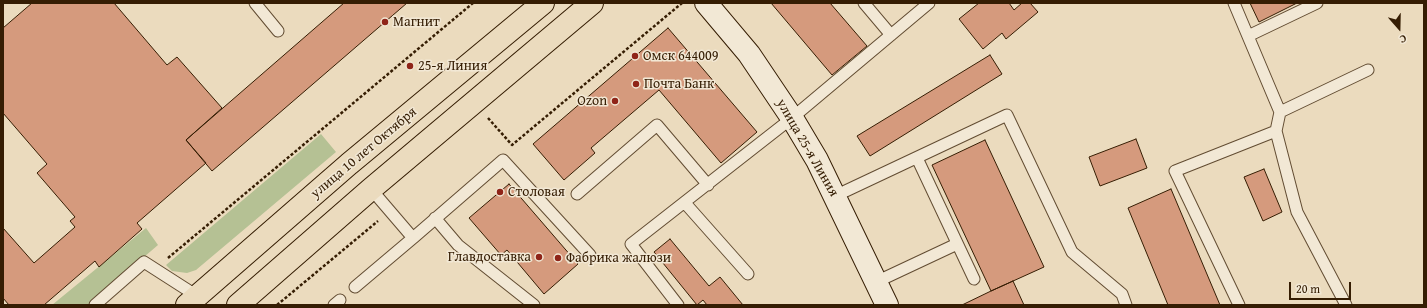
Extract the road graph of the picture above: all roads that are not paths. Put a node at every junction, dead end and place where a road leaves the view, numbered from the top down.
1 (255, 3) edge
2 (543, 3) edge
3 (592, 3) edge
4 (706, 3) edge
5 (864, 3) edge
6 (929, 3) edge
7 (1234, 3) edge
8 (1317, 3) edge
9 (278, 31) dead end
10 (891, 35) junction
11 (1248, 36) junction
12 (1368, 70) dead end
13 (1280, 112) junction
14 (792, 118) junction
15 (1276, 131) junction
16 (917, 158) junction
17 (708, 185) junction
18 (371, 189) junction
19 (577, 194) dead end
20 (835, 196) junction
21 (685, 203) junction
22 (435, 218) junction
23 (413, 238) junction
24 (957, 244) junction
25 (590, 255) dead end
26 (748, 274) dead end
27 (974, 279) dead end
28 (876, 282) junction
29 (355, 287) dead end
30 (192, 301) edge
31 (1344, 304) edge
32 (95, 305) edge
33 (238, 305) edge
34 (534, 305) edge
35 (678, 305) edge
36 (887, 305) edge
37 (1126, 305) edge
38 (1239, 305) edge

1 - 9 lane
2 - 30 main road, улица 10 лет Октября
3 - 18 main road
4 - 14 main road, улица 25-я Линия
5 - 10 lane
6 - 10 lane
7 - 11 lane
8 - 11 lane
10 - 14 lane
11 - 13 lane
12 - 13 lane
13 - 15 lane
14 - 17 lane
14 - 20 main road, улица 25-я Линия
15 - 31 lane
15 - 38 lane
16 - 20 lane
16 - 24 lane
16 - 37 lane
17 - 19 lane
17 - 21 lane
18 - 23 lane
18 - 33 main road
20 - 28 main road, улица 25-я Линия
21 - 26 lane
21 - 35 lane
22 - 23 lane
22 - 25 lane
22 - 34 lane
23 - 29 lane
24 - 27 lane
24 - 28 lane
28 - 36 main road, улица 25-я Линия
30 - 32 lane

